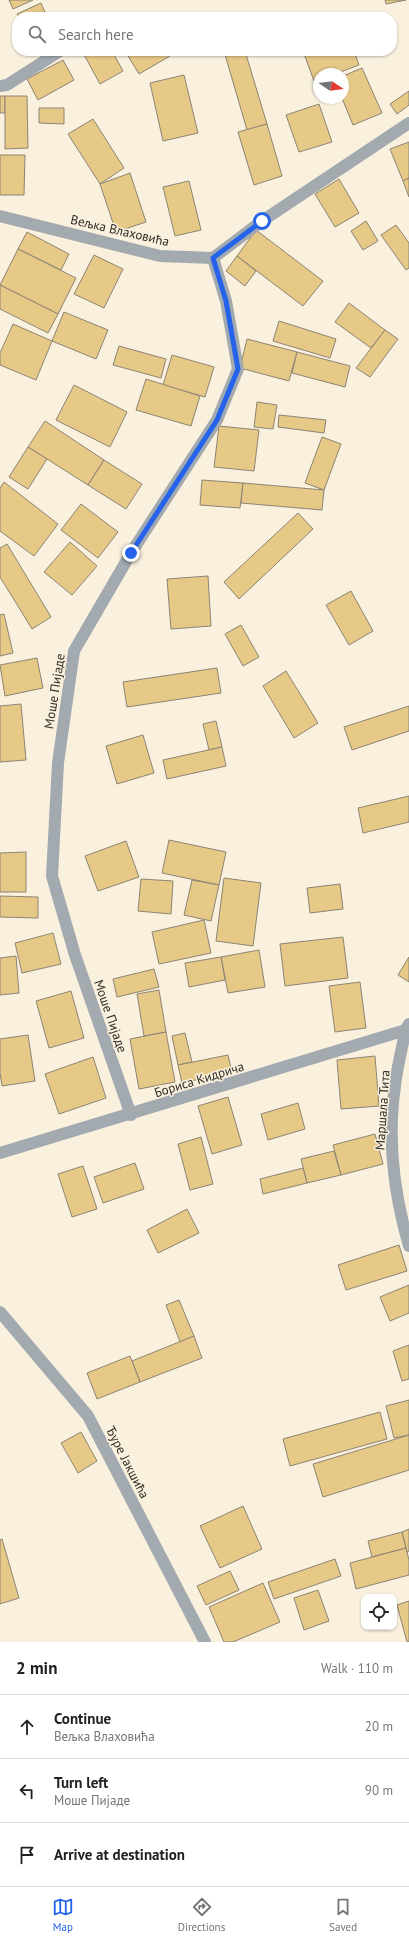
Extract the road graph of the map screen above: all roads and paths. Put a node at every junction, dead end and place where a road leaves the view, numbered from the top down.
1 (52, 56) edge
2 (0, 86) edge
3 (409, 123) edge
4 (0, 216) edge
5 (213, 258) junction
6 (408, 1027) edge
7 (131, 1114) junction
8 (0, 1153) edge
9 (409, 1246) edge
10 (0, 1312) edge
11 (206, 1642) edge

1 - 2 street
3 - 5 street
4 - 5 street, Вељка Влаховића
5 - 7 street, Моше Пијаде
6 - 7 street, Бориса Кидрича
6 - 9 street, Маршала Тита
7 - 8 street, Бориса Кидрича
10 - 11 street, Ђуре Јакшића

